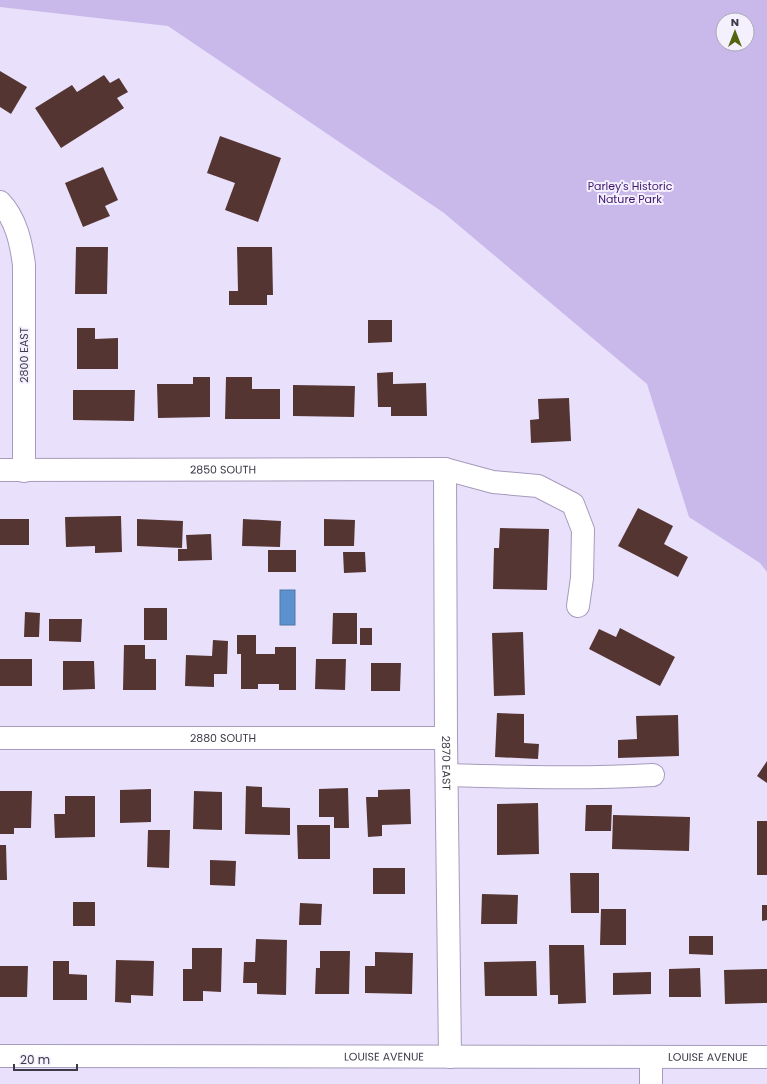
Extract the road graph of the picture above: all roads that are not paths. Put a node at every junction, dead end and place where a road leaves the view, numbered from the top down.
1 (0, 202) edge
2 (445, 469) junction
3 (0, 470) edge
4 (24, 471) junction
5 (578, 606) dead end
6 (0, 738) edge
7 (446, 738) junction
8 (447, 775) junction
9 (653, 775) dead end
10 (0, 1056) edge
11 (450, 1057) junction
12 (650, 1057) junction
13 (767, 1057) edge
14 (651, 1084) edge

1 - 4 street, 2800 EAST
2 - 4 street, 2850 SOUTH
2 - 5 street, 2850 SOUTH
2 - 7 street, 2870 EAST
3 - 4 street, 2850 SOUTH
6 - 7 street, 2880 SOUTH
7 - 8 street, 2870 EAST
8 - 9 street
8 - 11 street, 2870 EAST
10 - 11 street, LOUISE AVENUE
11 - 12 street, LOUISE AVENUE
12 - 13 street, LOUISE AVENUE
12 - 14 street

